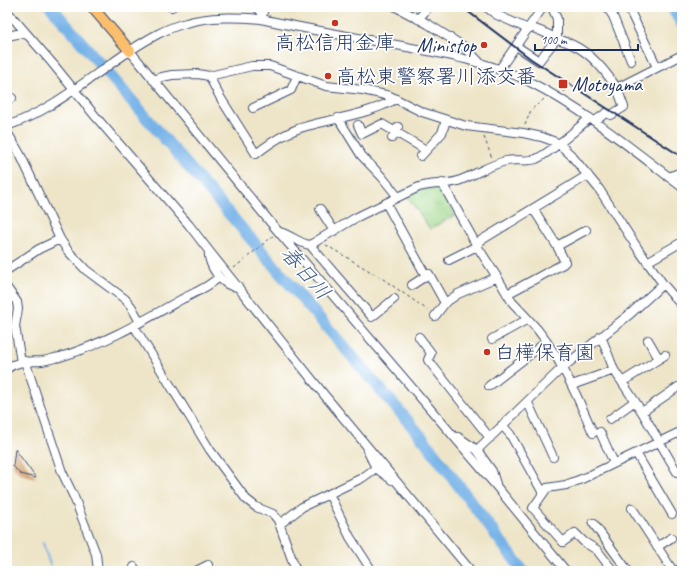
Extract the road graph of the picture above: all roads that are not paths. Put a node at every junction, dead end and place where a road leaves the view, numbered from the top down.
1 (92, 7) edge
2 (256, 7) edge
3 (396, 7) edge
4 (429, 7) edge
5 (486, 7) edge
6 (543, 7) edge
7 (552, 7) edge
8 (607, 7) edge
9 (628, 7) edge
10 (7, 11) edge
11 (261, 19) junction
12 (418, 19) junction
13 (529, 28) junction
14 (27, 35) junction
15 (7, 36) edge
16 (557, 38) junction
17 (516, 46) junction
18 (126, 53) junction
19 (682, 55) edge
20 (631, 61) dead end
21 (482, 64) junction
22 (657, 67) junction
23 (499, 70) junction
24 (209, 76) junction
25 (297, 76) junction
26 (153, 80) junction
27 (617, 88) junction
28 (75, 89) junction
29 (396, 100) junction
30 (253, 108) dead end
31 (338, 118) junction
32 (446, 120) junction
33 (592, 120) junction
34 (358, 125) dead end
35 (8, 126) edge
36 (558, 143) junction
37 (682, 172) edge
38 (588, 176) junction
39 (668, 176) junction
40 (442, 183) junction
41 (682, 187) edge
42 (398, 197) junction
43 (386, 203) junction
44 (320, 209) dead end
45 (534, 210) junction
46 (586, 230) dead end
47 (334, 231) junction
48 (277, 233) junction
49 (60, 239) junction
50 (682, 242) edge
51 (310, 245) junction
52 (477, 246) junction
53 (557, 246) junction
54 (209, 251) junction
55 (449, 260) dead end
56 (647, 262) junction
57 (7, 270) edge
58 (426, 276) junction
59 (219, 277) junction
60 (496, 277) junction
61 (664, 284) junction
62 (412, 285) dead end
63 (238, 286) junction
64 (7, 288) edge
65 (507, 294) junction
66 (394, 299) dead end
67 (445, 303) junction
68 (682, 306) edge
69 (435, 316) road end
70 (528, 319) junction
71 (137, 324) junction
72 (601, 336) junction
73 (419, 337) dead end
74 (492, 339) dead end
75 (648, 340) dead end
76 (546, 342) junction
77 (23, 362) junction
78 (562, 368) junction
79 (7, 369) edge
80 (614, 370) junction
81 (622, 382) junction
82 (572, 385) junction
83 (490, 386) dead end
84 (678, 387) dead end
85 (635, 400) junction
86 (528, 403) junction
87 (642, 412) junction
88 (610, 419) dead end
89 (502, 426) junction
90 (682, 431) edge
91 (450, 432) junction
92 (490, 438) junction
93 (364, 442) junction
94 (660, 442) junction
95 (477, 450) junction
96 (636, 453) junction
97 (553, 457) dead end
98 (614, 463) junction
99 (376, 468) junction
100 (682, 470) edge
101 (397, 481) junction
102 (497, 487) junction
103 (543, 493) junction
104 (329, 494) junction
105 (632, 508) dead end
106 (672, 514) dead end
107 (593, 523) dead end
108 (280, 524) junction
109 (671, 538) dead end
110 (657, 547) junction
111 (208, 565) dead end
112 (682, 568) edge
113 (471, 570) edge
114 (98, 571) edge
115 (197, 571) edge
116 (296, 571) edge
117 (372, 571) edge
118 (566, 571) edge
119 (613, 571) edge
120 (628, 571) edge
121 (673, 571) edge
122 (676, 571) edge

1 - 18 main road
2 - 11 street
3 - 12 street
4 - 12 street
5 - 13 street
6 - 13 street
7 - 16 street
8 - 20 street
9 - 22 street
10 - 14 street
11 - 18 street
11 - 21 street
12 - 21 street
13 - 16 street
13 - 17 street
14 - 15 street
14 - 28 street
16 - 17 street
16 - 27 street
17 - 23 street
18 - 26 street
18 - 28 street
19 - 22 street
21 - 23 street
22 - 27 street
23 - 33 street
24 - 25 street
24 - 26 street
24 - 31 street
25 - 29 street
25 - 30 street
26 - 48 street
27 - 33 street
28 - 35 street
28 - 54 street
29 - 31 street
29 - 32 street
31 - 42 street
32 - 34 street
32 - 36 street
33 - 36 street
33 - 39 street
35 - 49 street
36 - 38 street
36 - 40 street
37 - 39 street
38 - 45 street
38 - 56 street
39 - 41 street
40 - 42 street
40 - 52 street
42 - 43 street
43 - 47 street
43 - 58 street
44 - 47 street
45 - 52 street
45 - 53 street
46 - 53 street
47 - 51 street
48 - 51 street
48 - 91 street
49 - 57 street
49 - 71 street
50 - 56 street
51 - 66 street
52 - 55 street
52 - 60 street
53 - 65 street
54 - 59 street
54 - 63 street
56 - 61 street
58 - 62 street
58 - 67 street
59 - 63 street
59 - 71 street
60 - 65 street
60 - 67 street
61 - 68 street
61 - 72 street
63 - 93 street
64 - 77 street
65 - 70 street
67 - 69 street
70 - 74 street
70 - 76 street
71 - 77 street
71 - 108 street
72 - 78 street
72 - 80 street
73 - 92 street
75 - 81 street
76 - 78 street
76 - 83 street
77 - 79 street
77 - 114 street
78 - 82 street
78 - 86 street
80 - 81 street
80 - 82 street
81 - 85 street
82 - 98 street
84 - 87 street
85 - 87 street
85 - 88 street
86 - 89 street
86 - 97 street
87 - 94 street
89 - 92 street
89 - 103 street
90 - 94 street
91 - 95 street
91 - 102 street
92 - 95 street
93 - 99 street
93 - 101 street
94 - 96 street
94 - 100 street
95 - 102 street
96 - 98 street
96 - 106 street
98 - 103 street
99 - 101 street
99 - 104 street
101 - 113 street
102 - 118 street
103 - 119 street
104 - 108 street
104 - 117 street
105 - 110 street
107 - 120 street
108 - 116 street
109 - 110 street
110 - 121 street
111 - 115 street
112 - 122 street

